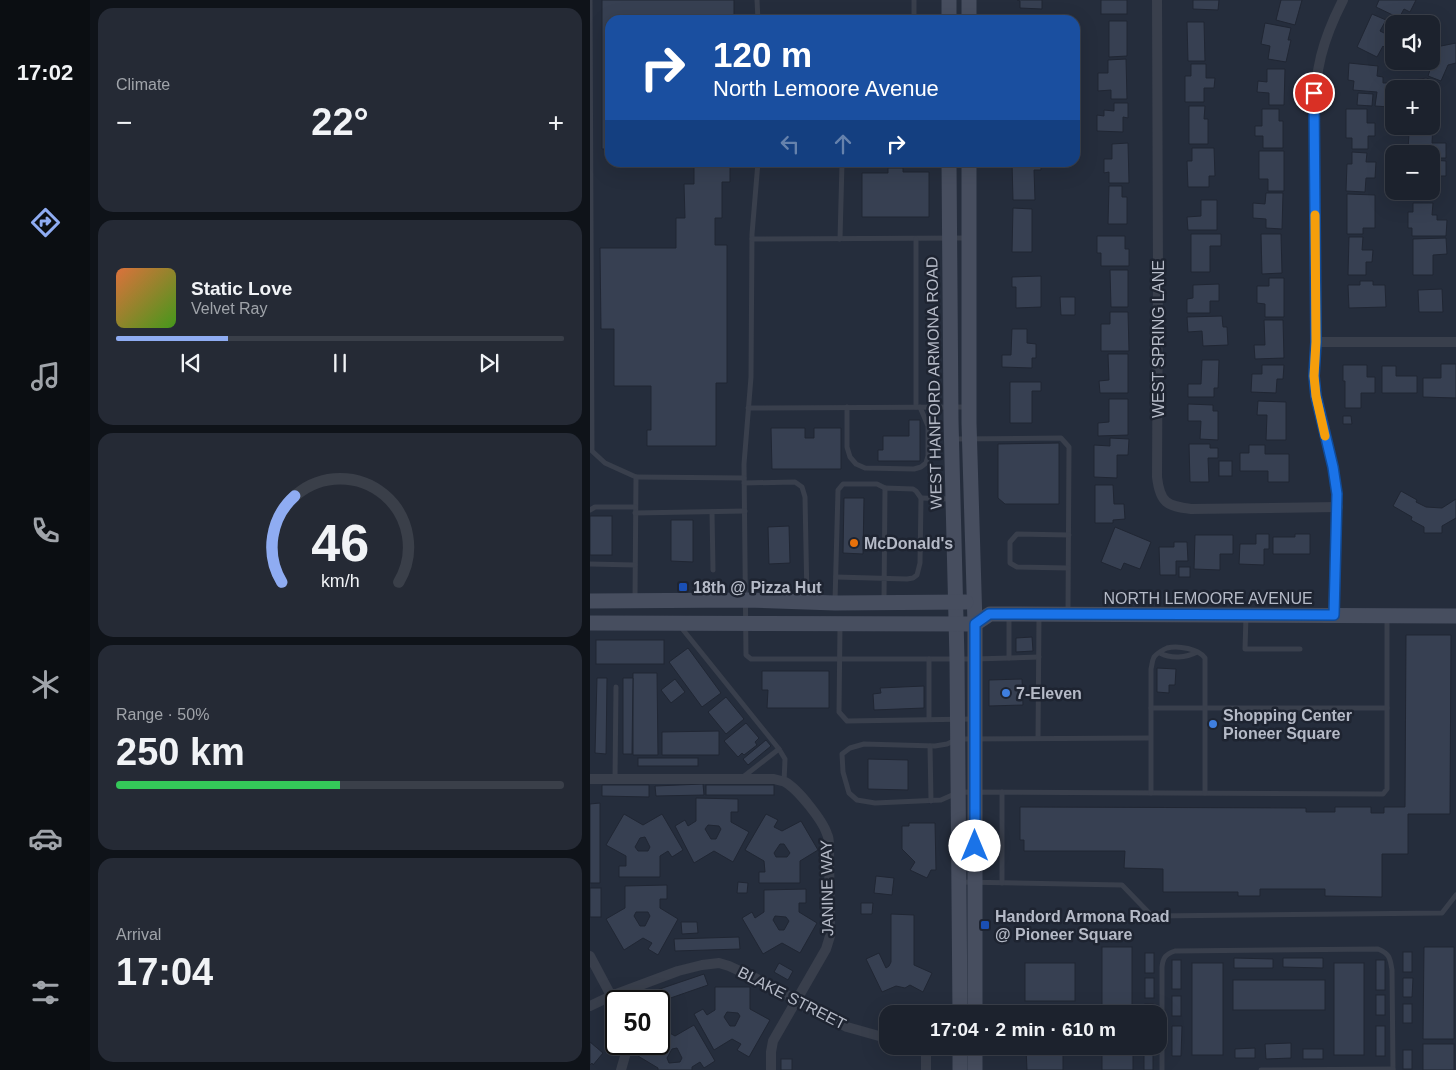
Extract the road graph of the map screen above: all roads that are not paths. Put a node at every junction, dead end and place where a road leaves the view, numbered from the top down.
1 (590, 0) edge
2 (757, 0) edge
3 (914, 0) edge
4 (949, 0) edge
5 (969, 0) edge
6 (1157, 0) edge
7 (1343, 0) edge
8 (758, 15) edge
9 (914, 15) edge
10 (949, 15) edge
11 (969, 15) edge
12 (758, 167) edge
13 (842, 167) edge
14 (949, 167) edge
15 (969, 167) edge
16 (970, 238) junction
17 (840, 239) junction
18 (916, 239) junction
19 (949, 239) junction
20 (752, 240) junction
21 (1316, 342) junction
22 (1456, 342) edge
23 (847, 407) junction
24 (918, 407) junction
25 (951, 407) junction
26 (970, 407) junction
27 (748, 408) junction
28 (970, 438) junction
29 (951, 439) junction
30 (636, 477) junction
31 (744, 481) junction
32 (884, 488) junction
33 (921, 498) junction
34 (953, 499) junction
35 (972, 500) junction
36 (1338, 507) junction
37 (590, 510) edge
38 (636, 510) junction
39 (745, 511) junction
40 (712, 512) junction
41 (1069, 535) junction
42 (590, 564) edge
43 (635, 565) junction
44 (1068, 568) junction
45 (713, 570) dead end
46 (836, 577) junction
47 (884, 578) junction
48 (974, 597) junction
49 (746, 600) junction
50 (590, 601) edge
51 (635, 601) junction
52 (806, 603) junction
53 (835, 603) junction
54 (884, 603) junction
55 (956, 603) junction
56 (990, 614) junction
57 (1009, 614) junction
58 (1039, 614) junction
59 (1068, 614) junction
60 (1246, 615) junction
61 (1334, 615) junction
62 (1387, 616) junction
63 (1456, 616) edge
64 (590, 623) edge
65 (678, 623) junction
66 (746, 623) junction
67 (807, 623) junction
68 (840, 623) junction
69 (975, 624) junction
70 (957, 629) junction
71 (1300, 649) dead end
72 (1197, 652) junction
73 (1160, 653) junction
74 (1039, 657) junction
75 (1009, 658) junction
76 (839, 659) junction
77 (929, 659) junction
78 (957, 659) junction
79 (975, 659) junction
80 (616, 687) dead end
81 (1151, 708) junction
82 (1206, 708) junction
83 (1387, 708) junction
84 (929, 719) junction
85 (958, 719) junction
86 (975, 719) junction
87 (1038, 738) junction
88 (1150, 738) junction
89 (958, 739) junction
90 (975, 739) junction
91 (930, 746) junction
92 (779, 749) junction
93 (590, 779) edge
94 (615, 779) junction
95 (740, 779) junction
96 (784, 782) junction
97 (959, 792) junction
98 (975, 792) junction
99 (1002, 792) junction
100 (1151, 793) junction
101 (1206, 793) junction
102 (931, 801) junction
103 (967, 882) junction
104 (1002, 883) junction
105 (1456, 895) edge
106 (590, 956) edge
107 (608, 990) edge
108 (627, 990) edge
109 (605, 999) edge
110 (797, 1001) junction
111 (960, 1005) edge
112 (974, 1005) edge
113 (590, 1006) edge
114 (879, 1036) edge
115 (625, 1055) edge
116 (926, 1055) edge
117 (960, 1055) edge
118 (975, 1055) edge
119 (1393, 1069) edge
120 (621, 1070) edge
121 (771, 1070) edge
122 (926, 1070) edge
123 (960, 1070) edge
124 (975, 1070) edge
125 (1162, 1070) edge
126 (1261, 1070) edge

1 - 30 lane
2 - 8 lane
3 - 9 lane
4 - 10 main road
5 - 11 main road
6 - 36 street, WEST SPRING LANE
7 - 21 street
12 - 20 lane
13 - 17 lane
14 - 19 main road, WEST HANFORD ARMONA ROAD
15 - 16 main road
16 - 19 lane
16 - 26 main road
17 - 18 lane
17 - 20 lane
18 - 19 lane
18 - 24 lane
19 - 25 main road, WEST HANFORD ARMONA ROAD
20 - 27 lane
21 - 22 street
21 - 36 street
23 - 24 lane
23 - 24 lane
23 - 27 lane
24 - 25 lane
25 - 26 lane
25 - 29 main road, WEST HANFORD ARMONA ROAD
26 - 28 main road
27 - 31 lane
28 - 29 lane
28 - 35 main road
28 - 41 lane
29 - 34 main road, WEST HANFORD ARMONA ROAD
30 - 31 lane
30 - 38 lane
31 - 39 lane
31 - 52 lane
32 - 33 lane
32 - 46 lane
32 - 47 lane
33 - 34 lane
33 - 47 lane
34 - 35 main road
34 - 55 main road, WEST HANFORD ARMONA ROAD
35 - 48 main road
36 - 61 street
37 - 38 lane
38 - 40 lane
38 - 43 lane
39 - 40 lane
39 - 49 lane
40 - 45 lane
41 - 44 lane
41 - 44 lane
42 - 43 lane
43 - 51 lane
44 - 59 lane
46 - 47 lane
46 - 53 lane
47 - 54 lane
48 - 55 main road
48 - 56 main road
48 - 69 main road
49 - 51 main road
49 - 52 main road
49 - 66 lane
50 - 51 main road
52 - 53 main road
52 - 67 main road
53 - 54 main road
54 - 55 main road
55 - 70 main road, WEST HANFORD ARMONA ROAD
56 - 57 main road, NORTH LEMOORE AVENUE
56 - 69 main road
57 - 58 main road, NORTH LEMOORE AVENUE
57 - 75 lane
58 - 59 main road, NORTH LEMOORE AVENUE
58 - 74 lane
59 - 60 main road, NORTH LEMOORE AVENUE
60 - 61 main road, NORTH LEMOORE AVENUE
60 - 71 lane
61 - 62 main road, NORTH LEMOORE AVENUE
62 - 63 main road, NORTH LEMOORE AVENUE
62 - 83 lane
64 - 65 main road
65 - 66 main road
65 - 92 lane
66 - 67 main road
66 - 76 lane
67 - 68 main road
68 - 70 main road
68 - 76 lane
69 - 70 main road
69 - 79 main road
70 - 78 main road, WEST HANFORD ARMONA ROAD
72 - 73 lane
72 - 73 lane
72 - 82 lane
73 - 81 lane
74 - 75 lane
74 - 87 lane
75 - 79 lane
76 - 77 lane
76 - 84 lane
77 - 78 lane
77 - 84 lane
78 - 79 lane
78 - 85 main road, WEST HANFORD ARMONA ROAD
79 - 86 main road
80 - 94 lane
81 - 82 lane
81 - 88 lane
82 - 83 lane
82 - 101 lane
83 - 101 lane
84 - 85 lane
85 - 86 lane
85 - 89 main road, WEST HANFORD ARMONA ROAD
86 - 90 main road
87 - 88 lane
87 - 90 lane
88 - 100 lane
89 - 90 lane
89 - 91 lane
89 - 97 main road, WEST HANFORD ARMONA ROAD
90 - 98 main road
91 - 102 lane
91 - 102 lane
92 - 95 lane
92 - 96 lane
93 - 94 street
94 - 95 street
95 - 96 street
96 - 110 street, JANINE WAY
97 - 98 lane
97 - 102 lane
97 - 103 main road, WEST HANFORD ARMONA ROAD
98 - 99 lane
98 - 103 main road
99 - 100 lane
99 - 104 lane
100 - 101 lane
103 - 104 lane
103 - 111 main road
103 - 112 main road
104 - 105 lane
106 - 107 street
108 - 110 street, BLAKE STREET
109 - 113 street, BLAKE STREET
110 - 114 street, BLAKE STREET
110 - 121 street, JANINE WAY
115 - 120 street
116 - 122 street
117 - 123 main road
118 - 124 main road
119 - 125 lane
119 - 126 lane

